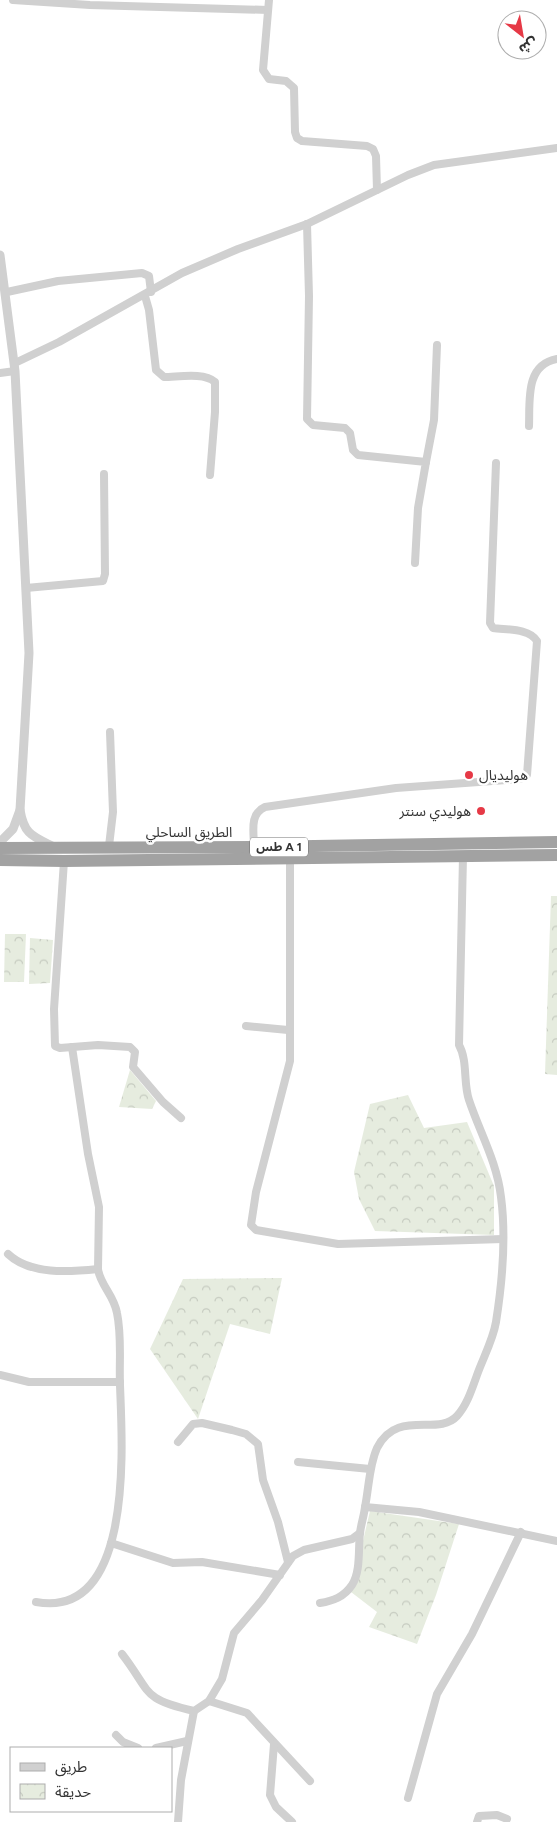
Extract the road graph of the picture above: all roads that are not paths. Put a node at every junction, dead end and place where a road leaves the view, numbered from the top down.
1 (13, 0) edge
2 (268, 0) edge
3 (127, 3) edge
4 (268, 10) junction
5 (557, 148) edge
6 (377, 190) junction
7 (307, 224) junction
8 (0, 255) edge
9 (7, 292) junction
10 (148, 294) junction
11 (437, 345) dead end
12 (557, 359) edge
13 (15, 367) junction
14 (0, 373) edge
15 (529, 426) dead end
16 (426, 462) junction
17 (496, 463) dead end
18 (104, 474) dead end
19 (210, 475) dead end
20 (415, 563) dead end
21 (26, 588) junction
22 (110, 732) dead end
23 (20, 810) junction
24 (0, 842) edge
25 (557, 842) edge
26 (109, 846) junction
27 (53, 847) junction
28 (254, 847) junction
29 (0, 848) edge
30 (557, 855) edge
31 (463, 856) junction
32 (290, 857) junction
33 (0, 860) edge
34 (64, 861) junction
35 (246, 1026) dead end
36 (288, 1030) junction
37 (72, 1047) junction
38 (182, 1118) dead end
39 (503, 1239) junction
40 (8, 1254) dead end
41 (98, 1269) junction
42 (0, 1375) edge
43 (120, 1382) junction
44 (178, 1442) dead end
45 (298, 1462) dead end
46 (370, 1469) junction
47 (365, 1507) junction
48 (521, 1532) junction
49 (360, 1533) junction
50 (557, 1541) edge
51 (111, 1543) junction
52 (288, 1562) junction
53 (280, 1575) junction
54 (36, 1602) dead end
55 (320, 1603) dead end
56 (122, 1654) dead end
57 (209, 1700) junction
58 (194, 1711) junction
59 (116, 1735) dead end
60 (187, 1740) junction
61 (274, 1744) junction
62 (136, 1747) edge
63 (160, 1747) edge
64 (310, 1781) dead end
65 (408, 1798) dead end
66 (507, 1819) dead end
67 (178, 1822) edge
68 (292, 1822) edge
69 (477, 1822) edge

1 - 3 street
2 - 4 street
3 - 4 street
4 - 6 street
5 - 6 street
6 - 7 street
7 - 10 street
7 - 16 street
8 - 9 street
9 - 10 street
9 - 13 street
10 - 13 street
10 - 19 street
11 - 16 street
12 - 15 street
13 - 14 street
13 - 21 street
16 - 20 street
17 - 28 street
18 - 21 street
21 - 23 street
22 - 26 street
23 - 24 street
23 - 27 street
25 - 28 highway, الطريق الساحلي / طس A 1
26 - 27 highway, الطريق الساحلي / طس A 1
26 - 28 highway, الطريق الساحلي / طس A 1
27 - 29 highway, الطريق الساحلي / طس A 1
30 - 31 highway, الطريق الساحلي / طس A 1
31 - 32 highway, الطريق الساحلي / طس A 1
31 - 39 street
32 - 34 highway, الطريق الساحلي / طس A 1
32 - 36 street
33 - 34 highway, الطريق الساحلي / طس A 1
34 - 37 street
35 - 36 street
36 - 39 street
37 - 38 street
37 - 41 street
39 - 46 street
40 - 41 street
41 - 43 street
42 - 43 street
43 - 51 street
44 - 52 street
45 - 46 street
46 - 47 street
47 - 48 street
47 - 49 street
48 - 50 street
48 - 65 street
49 - 52 street
49 - 55 street
51 - 53 street
51 - 54 street
52 - 53 street
53 - 57 street
56 - 58 street
57 - 58 street
57 - 61 street
58 - 60 street
59 - 62 street
60 - 63 street
60 - 67 street
61 - 64 street
61 - 68 street
66 - 69 street

